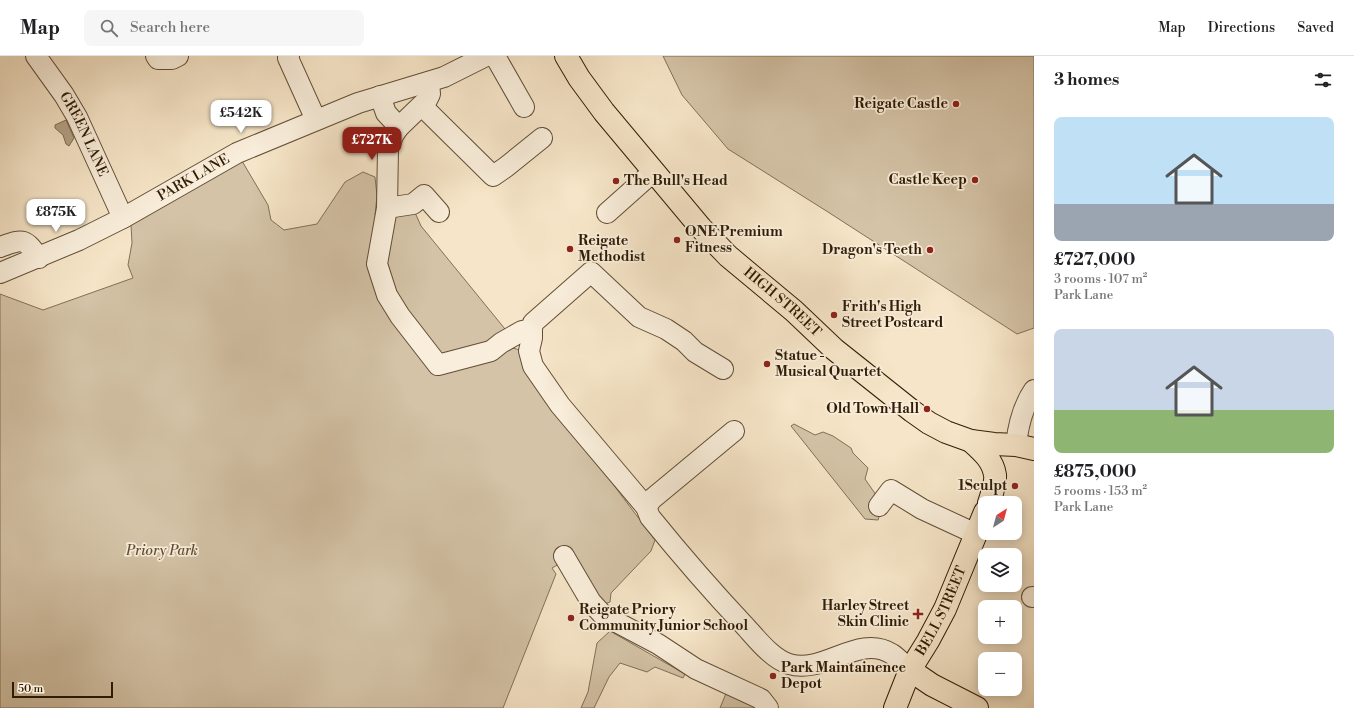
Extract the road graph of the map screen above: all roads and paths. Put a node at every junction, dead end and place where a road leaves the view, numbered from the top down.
1 (156, 56) edge
2 (178, 56) edge
3 (289, 56) edge
4 (486, 56) edge
5 (495, 56) edge
6 (566, 56) edge
7 (580, 56) edge
8 (37, 57) edge
9 (429, 82) junction
10 (590, 92) junction
11 (380, 96) junction
12 (422, 106) junction
13 (524, 107) dead end
14 (316, 120) junction
15 (399, 127) junction
16 (542, 138) dead end
17 (653, 172) junction
18 (387, 208) junction
19 (439, 212) dead end
20 (607, 213) dead end
21 (123, 218) junction
22 (0, 247) edge
23 (39, 258) junction
24 (0, 273) edge
25 (532, 329) junction
26 (723, 369) dead end
27 (1034, 390) edge
28 (734, 430) dead end
29 (971, 441) junction
30 (1025, 447) edge
31 (991, 496) edge
32 (879, 506) dead end
33 (646, 507) junction
34 (978, 529) edge
35 (976, 534) junction
36 (564, 556) dead end
37 (910, 670) junction
38 (932, 685) junction
39 (898, 701) edge
40 (768, 708) edge
41 (977, 708) edge

1 - 2 street
3 - 14 street
4 - 9 street, PARK LANE
5 - 13 street
6 - 10 main road, HIGH STREET
7 - 10 main road
8 - 21 street, GREEN LANE
9 - 11 street, PARK LANE
9 - 12 street
10 - 17 main road, HIGH STREET
11 - 14 street, PARK LANE
11 - 15 street
12 - 15 street
12 - 16 street
14 - 21 street, PARK LANE
15 - 18 street
17 - 20 street
17 - 29 main road, HIGH STREET
18 - 19 street
18 - 25 street
21 - 23 street, PARK LANE
22 - 23 street
23 - 24 street, PARK LANE
25 - 26 street
25 - 33 street
27 - 30 street
28 - 33 street
29 - 30 main road, HIGH STREET
29 - 31 main road
32 - 35 street
33 - 37 street
34 - 35 main road, BELL STREET
35 - 37 main road, BELL STREET
36 - 40 street
37 - 38 main road
37 - 39 main road, BELL STREET
38 - 39 main road
38 - 41 main road

